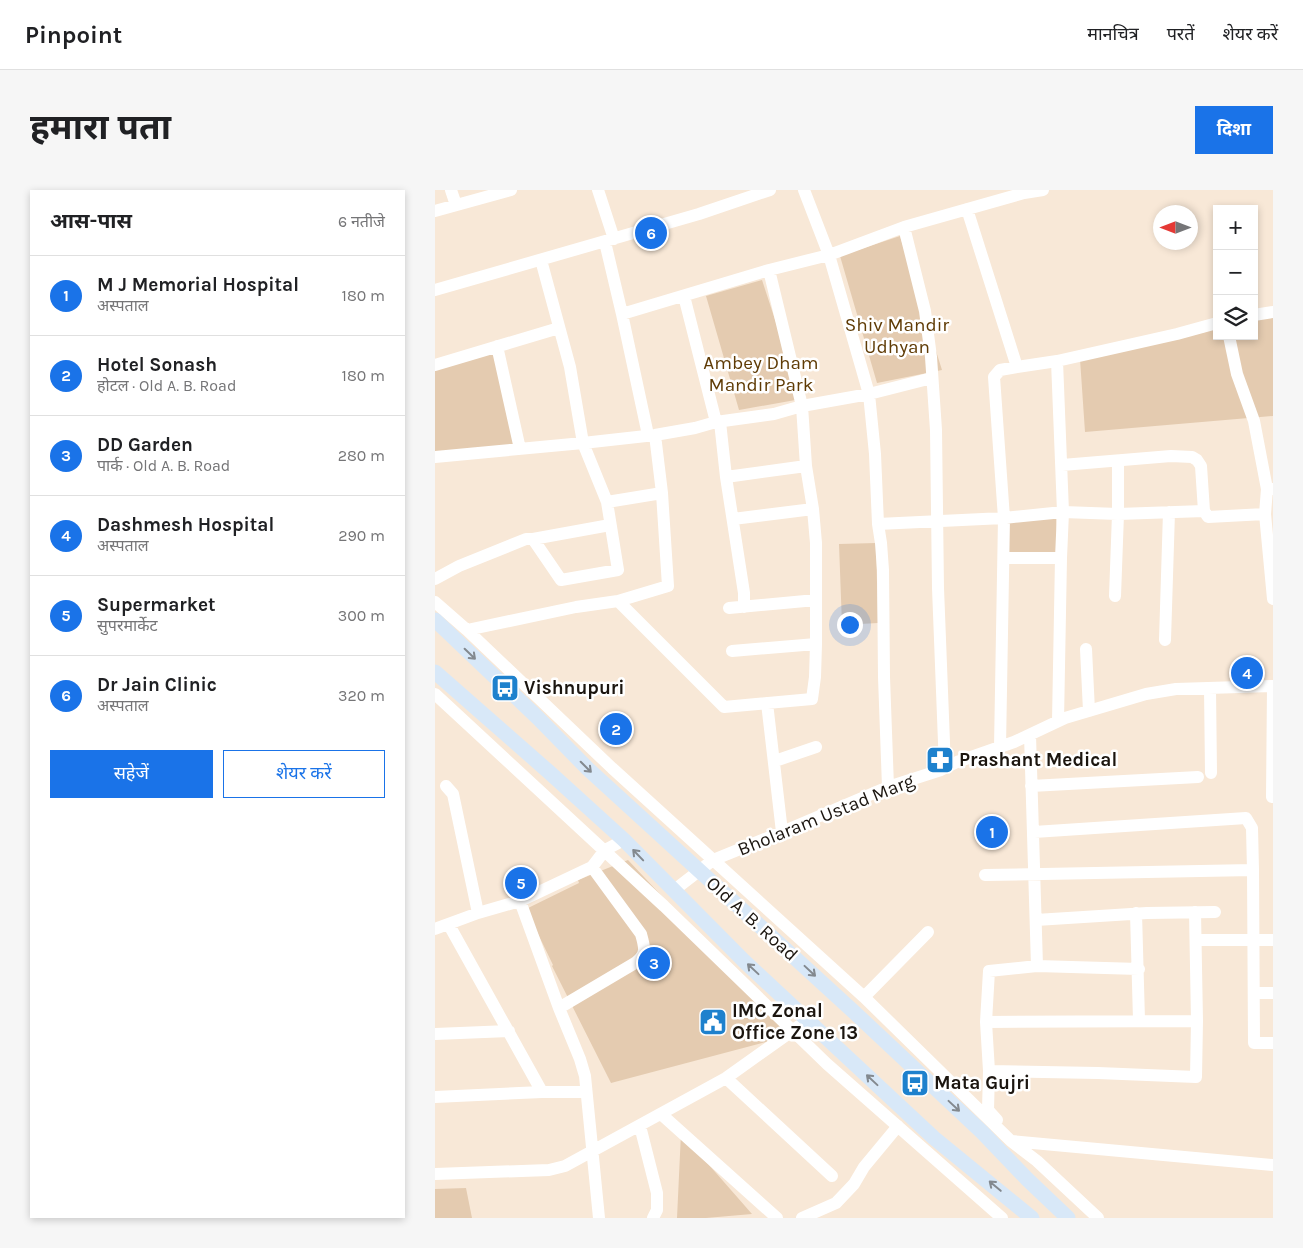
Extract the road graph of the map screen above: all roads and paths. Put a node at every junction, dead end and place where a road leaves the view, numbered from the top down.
1 (451, 190) edge
2 (511, 190) edge
3 (597, 190) edge
4 (770, 190) edge
5 (804, 190) edge
6 (1043, 190) edge
7 (1024, 192) edge
8 (456, 205) junction
9 (967, 209) junction
10 (435, 211) edge
11 (904, 228) junction
12 (610, 240) junction
13 (829, 255) junction
14 (541, 260) junction
15 (769, 270) junction
16 (435, 290) edge
17 (684, 296) junction
18 (1273, 312) edge
19 (622, 314) junction
20 (1258, 314) edge
21 (1213, 324) edge
22 (559, 328) junction
23 (1230, 340) edge
24 (497, 346) junction
25 (1057, 360) junction
26 (435, 365) edge
27 (1017, 367) junction
28 (932, 378) junction
29 (869, 394) junction
30 (802, 406) junction
31 (718, 422) junction
32 (651, 435) junction
33 (583, 443) junction
34 (520, 449) junction
35 (435, 457) edge
36 (1118, 461) junction
37 (1062, 465) junction
38 (806, 466) junction
39 (726, 477) junction
40 (1270, 489) edge
41 (662, 493) junction
42 (607, 502) junction
43 (813, 509) junction
44 (1203, 511) junction
45 (1063, 512) junction
46 (1169, 512) junction
47 (1118, 514) junction
48 (1265, 514) junction
49 (1004, 518) junction
50 (733, 519) junction
51 (937, 520) junction
52 (877, 524) junction
53 (610, 525) junction
54 (533, 539) junction
55 (1271, 548) edge
56 (1004, 558) junction
57 (1061, 558) junction
58 (435, 579) edge
59 (1115, 596) dead end
60 (1273, 599) edge
61 (816, 600) junction
62 (618, 601) junction
63 (435, 602) edge
64 (744, 607) junction
65 (729, 608) dead end
66 (435, 620) edge
67 (467, 630) junction
68 (1165, 640) dead end
69 (816, 644) junction
70 (1086, 649) dead end
71 (732, 652) dead end
72 (435, 672) edge
73 (449, 685) junction
74 (1273, 686) edge
75 (1210, 688) junction
76 (435, 695) edge
77 (767, 703) junction
78 (1089, 711) junction
79 (1059, 721) junction
80 (1030, 735) junction
81 (816, 747) dead end
82 (1000, 747) junction
83 (775, 761) junction
84 (945, 768) junction
85 (1211, 773) dead end
86 (1198, 777) dead end
87 (446, 786) dead end
88 (888, 786) junction
89 (1031, 786) junction
90 (1272, 797) dead end
91 (782, 832) junction
92 (1034, 832) junction
93 (624, 840) junction
94 (605, 850) junction
95 (713, 860) junction
96 (592, 867) junction
97 (1253, 870) junction
98 (699, 871) junction
99 (985, 876) dead end
100 (1035, 876) junction
101 (673, 891) junction
102 (520, 901) junction
103 (1195, 912) junction
104 (1215, 912) dead end
105 (478, 913) junction
106 (1136, 913) junction
107 (1036, 920) junction
108 (449, 925) junction
109 (435, 928) edge
110 (928, 932) dead end
111 (1253, 939) junction
112 (1196, 940) junction
113 (1273, 940) edge
114 (1037, 966) junction
115 (1139, 969) junction
116 (1255, 993) junction
117 (1273, 993) edge
118 (864, 997) junction
119 (559, 1008) junction
120 (807, 1020) junction
121 (1139, 1020) junction
122 (1197, 1021) junction
123 (986, 1022) junction
124 (793, 1030) junction
125 (509, 1031) junction
126 (435, 1034) edge
127 (1273, 1043) edge
128 (989, 1071) junction
129 (726, 1078) junction
130 (542, 1092) junction
131 (586, 1092) junction
132 (435, 1097) edge
133 (661, 1114) junction
134 (640, 1126) junction
135 (898, 1126) junction
136 (1011, 1141) junction
137 (593, 1152) junction
138 (1002, 1154) junction
139 (1273, 1165) edge
140 (435, 1169) edge
141 (435, 1174) edge
142 (832, 1176) dead end
143 (655, 1217) edge
144 (599, 1218) edge
145 (777, 1218) edge
146 (803, 1218) edge
147 (1002, 1218) edge
148 (1032, 1218) edge
149 (1068, 1218) edge
150 (1098, 1218) edge

1 - 8 street
2 - 8 street
3 - 12 street
4 - 12 street
5 - 13 street
6 - 7 street
7 - 9 street
8 - 10 street
9 - 11 street
9 - 27 street
11 - 13 street
11 - 28 street
12 - 14 street
12 - 19 street
13 - 15 street
13 - 29 street
14 - 16 street
14 - 22 street
15 - 17 street
15 - 30 street
17 - 19 street
17 - 31 street
18 - 20 street
19 - 32 street
21 - 25 street
22 - 24 street
22 - 33 street
23 - 40 street
24 - 26 street
24 - 34 street
25 - 27 street
25 - 37 street
27 - 49 street
28 - 29 street
28 - 51 street
29 - 30 street
29 - 52 street
30 - 31 street
30 - 38 street
31 - 32 street
31 - 39 street
32 - 33 street
32 - 41 street
33 - 34 street
33 - 42 street
34 - 35 street
36 - 37 street
36 - 44 street
36 - 47 street
37 - 45 street
38 - 39 street
38 - 43 street
39 - 50 street
40 - 48 street
41 - 42 street
41 - 62 street
42 - 53 street
43 - 50 street
43 - 61 street
44 - 46 street
44 - 48 street
45 - 47 street
45 - 49 street
45 - 57 street
46 - 47 street
46 - 68 street
47 - 59 street
48 - 55 street
49 - 51 street
49 - 56 street
50 - 64 street
51 - 52 street
51 - 84 street
52 - 88 street
53 - 54 street
53 - 54 street
54 - 58 street
55 - 60 street
56 - 57 street
56 - 82 street
57 - 79 street
61 - 64 street
61 - 69 street
62 - 67 street
62 - 77 street
63 - 67 street
64 - 65 street
66 -> 98 main road, Old A. B. Road
67 - 95 street
69 - 71 street
69 - 77 street
70 - 78 street
72 - 73 main road, Old A. B. Road
73 - 76 street
73 - 93 main road, Old A. B. Road
74 - 75 street, Bholaram Ustad Marg
74 - 90 street
75 - 78 street, Bholaram Ustad Marg
75 - 85 street
76 - 94 street
77 - 83 street
78 - 79 street, Bholaram Ustad Marg
79 - 80 street, Bholaram Ustad Marg
80 - 82 street, Bholaram Ustad Marg
80 - 89 street
81 - 83 street
82 - 84 street, Bholaram Ustad Marg
83 - 91 street
84 - 88 street, Bholaram Ustad Marg
86 - 89 street
87 - 105 street
88 - 91 street, Bholaram Ustad Marg
89 - 92 street
91 - 95 street, Bholaram Ustad Marg
92 - 97 street
92 - 100 street
93 - 94 street
101 -> 93 main road, Old A. B. Road
94 - 96 street
94 - 124 street
95 - 98 street, Bholaram Ustad Marg
95 - 118 street
96 - 102 street
96 - 119 street
97 - 100 street
97 - 111 street
98 - 101 street, Bholaram Ustad Marg
98 -> 138 main road, Old A. B. Road
99 - 100 street
100 - 107 street
120 -> 101 main road, Old A. B. Road
102 - 105 street
102 - 119 street
103 - 104 street
103 - 106 street
103 - 112 street
105 - 108 street
106 - 107 street
106 - 115 street
107 - 114 street
108 - 109 street
108 - 125 street
110 - 118 street
111 - 112 street
111 - 113 street
111 - 116 street
112 - 122 street
114 - 115 street
114 - 123 street
115 - 121 street
116 - 117 street
116 - 127 street
118 - 136 street
119 - 131 street
120 - 124 street
148 -> 120 main road, Old A. B. Road
121 - 122 street
121 - 123 street
122 - 128 street
123 - 128 street
124 - 129 street
124 - 135 street
125 - 126 street
125 - 130 street
128 - 136 street
129 - 133 street
129 - 142 street
130 - 131 street
130 - 132 street
131 - 137 street
133 - 134 street
133 - 145 street
134 - 137 street
134 - 143 street
135 - 146 street
135 - 147 street
136 - 138 street
136 - 139 street
136 - 150 street
137 - 141 street
137 - 144 street
138 - 149 main road, Old A. B. Road
140 - 141 street

